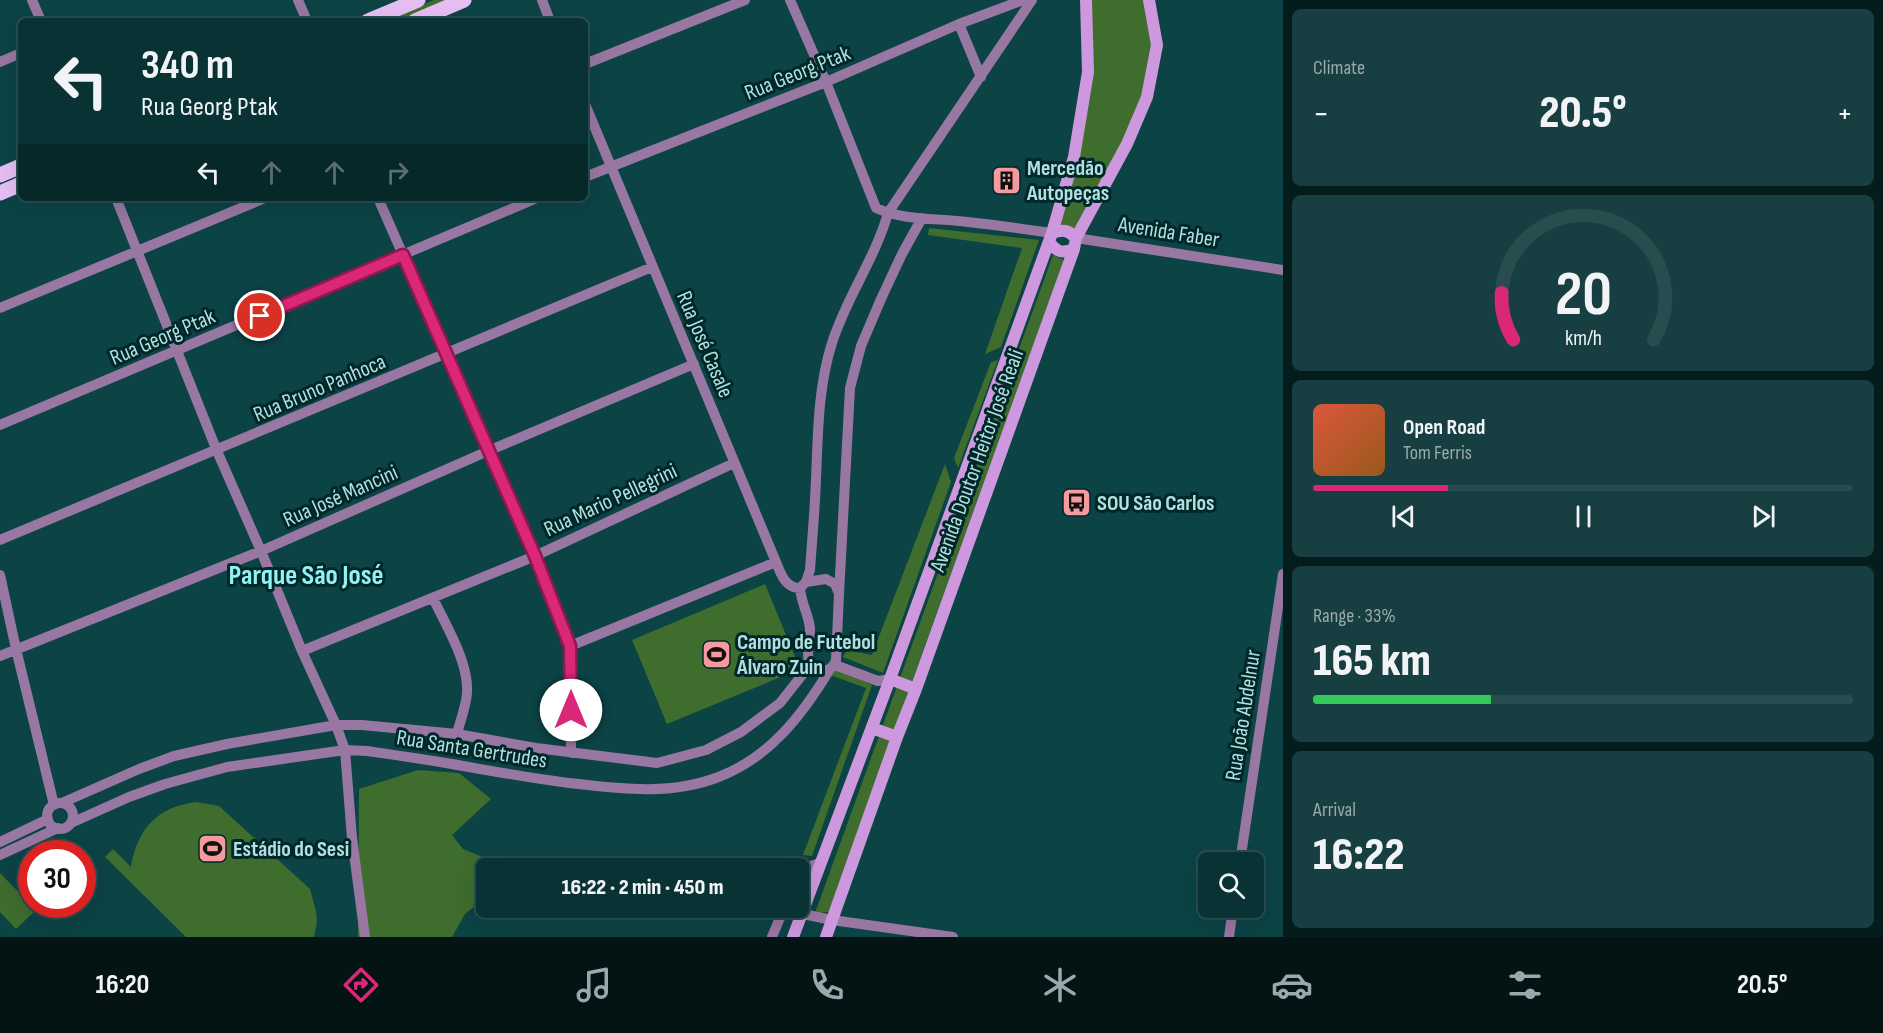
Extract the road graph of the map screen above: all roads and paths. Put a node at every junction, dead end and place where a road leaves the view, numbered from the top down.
1 (32, 0) edge
2 (298, 0) edge
3 (418, 0) edge
4 (464, 0) edge
5 (542, 0) edge
6 (745, 0) edge
7 (790, 0) edge
8 (1023, 0) edge
9 (1032, 0) edge
10 (1086, 0) edge
11 (1149, 0) edge
12 (40, 18) edge
13 (306, 18) edge
14 (375, 18) edge
15 (422, 18) edge
16 (549, 18) edge
17 (958, 24) junction
18 (18, 54) edge
19 (0, 62) edge
20 (588, 63) edge
21 (981, 77) junction
22 (826, 82) junction
23 (588, 112) edge
24 (610, 166) junction
25 (18, 167) edge
26 (0, 175) edge
27 (588, 176) edge
28 (18, 185) edge
29 (0, 193) edge
30 (117, 201) edge
31 (258, 201) edge
32 (379, 201) edge
33 (530, 201) edge
34 (888, 213) junction
35 (922, 218) junction
36 (1051, 237) junction
37 (1075, 244) junction
38 (138, 252) junction
39 (403, 255) junction
40 (652, 267) junction
41 (1283, 270) edge
42 (0, 308) edge
43 (178, 351) junction
44 (446, 354) junction
45 (694, 364) junction
46 (0, 425) edge
47 (217, 451) junction
48 (488, 451) junction
49 (734, 463) junction
50 (0, 540) edge
51 (261, 551) junction
52 (535, 556) junction
53 (776, 562) junction
54 (1283, 574) edge
55 (0, 575) edge
56 (803, 585) junction
57 (839, 594) junction
58 (433, 597) junction
59 (570, 646) junction
60 (16, 649) junction
61 (302, 651) junction
62 (0, 656) edge
63 (810, 665) junction
64 (832, 667) junction
65 (891, 679) junction
66 (916, 689) junction
67 (336, 724) junction
68 (872, 728) junction
69 (457, 734) junction
70 (897, 737) junction
71 (345, 750) junction
72 (571, 753) junction
73 (59, 804) junction
74 (48, 819) junction
75 (71, 823) junction
76 (58, 828) junction
77 (0, 832) edge
78 (12, 836) junction
79 (0, 842) edge
80 (1241, 852) edge
81 (0, 855) edge
82 (820, 863) junction
83 (809, 866) edge
84 (809, 896) edge
85 (809, 915) edge
86 (780, 918) edge
87 (801, 918) edge
88 (1232, 918) edge
89 (832, 920) junction
90 (365, 937) edge
91 (772, 937) edge
92 (793, 937) edge
93 (826, 937) edge
94 (952, 937) edge
95 (1229, 937) edge

1 - 12 street
2 - 13 street
3 - 14 main road
4 - 15 main road
5 - 16 street
6 - 20 street
7 - 22 street
8 - 17 street, Rua Georg Ptak
9 - 21 street
10 - 36 main road, Avenida Doutor Heitor José Reali
11 - 37 main road, Avenida Doutor Heitor José Reali
17 - 21 street
17 - 22 street, Rua Georg Ptak
18 - 19 street
21 - 34 street
22 - 24 street, Rua Georg Ptak
22 - 34 street
23 - 24 street, Rua José Casale
24 - 27 street, Rua Georg Ptak
24 - 40 street, Rua José Casale
25 - 26 main road
28 - 29 main road
30 - 38 street
31 - 38 street
32 - 39 street
33 - 39 street, Rua Georg Ptak
34 - 35 street
34 - 56 street
35 - 36 street
35 - 57 street
36 - 37 main road, Avenida Faber
36 - 37 main road
36 - 65 main road, Avenida Doutor Heitor José Reali
37 - 41 street, Avenida Faber
37 - 66 main road, Avenida Doutor Heitor José Reali
38 - 42 street
38 - 43 street
39 - 43 street, Rua Georg Ptak
39 - 44 street
40 - 44 street, Rua Bruno Panhoca
40 - 45 street, Rua José Casale
43 - 46 street, Rua Georg Ptak
43 - 47 street
44 - 47 street, Rua Bruno Panhoca
44 - 48 street
45 - 48 street, Rua José Mancini
45 - 49 street, Rua José Casale
47 - 50 street, Rua Bruno Panhoca
47 - 51 street
48 - 51 street, Rua José Mancini
48 - 52 street
49 - 52 street, Rua Mario Pellegrini
49 - 53 street, Rua José Casale
51 - 60 street, Rua José Mancini
51 - 61 street
52 - 58 street, Rua Mario Pellegrini
52 - 59 street
53 - 56 street, Rua José Casale
53 - 59 street
54 - 80 street, Rua João Abdelnur
55 - 60 street
56 - 57 street
56 - 63 street
57 - 64 street
58 - 61 street, Rua Mario Pellegrini
58 - 69 street
59 - 72 street
60 - 62 street, Rua José Mancini
60 - 73 street
61 - 67 street
63 - 64 street
63 - 72 street, Rua Santa Gertrudes
64 - 65 street
64 - 71 street, Rua Santa Gertrudes
65 - 66 main road
65 - 68 main road, Avenida Doutor Heitor José Reali
66 - 70 main road, Avenida Doutor Heitor José Reali
67 - 69 street, Rua Santa Gertrudes
67 - 71 street
67 - 73 street, Rua Santa Gertrudes
68 - 70 main road
68 - 82 main road, Avenida Doutor Heitor José Reali
69 - 72 street, Rua Santa Gertrudes
70 - 89 main road, Avenida Doutor Heitor José Reali
71 - 75 street, Rua Santa Gertrudes
71 - 90 street
73 - 74 street
73 - 75 street
74 - 76 street
74 - 78 street
75 - 76 street
76 - 81 street
77 - 78 street
78 - 79 street
82 - 83 street
82 - 84 main road, Avenida Doutor Heitor José Reali
85 - 89 street
86 - 91 street
87 - 92 main road, Avenida Doutor Heitor José Reali
88 - 95 street
89 - 93 main road, Avenida Doutor Heitor José Reali
89 - 94 street

